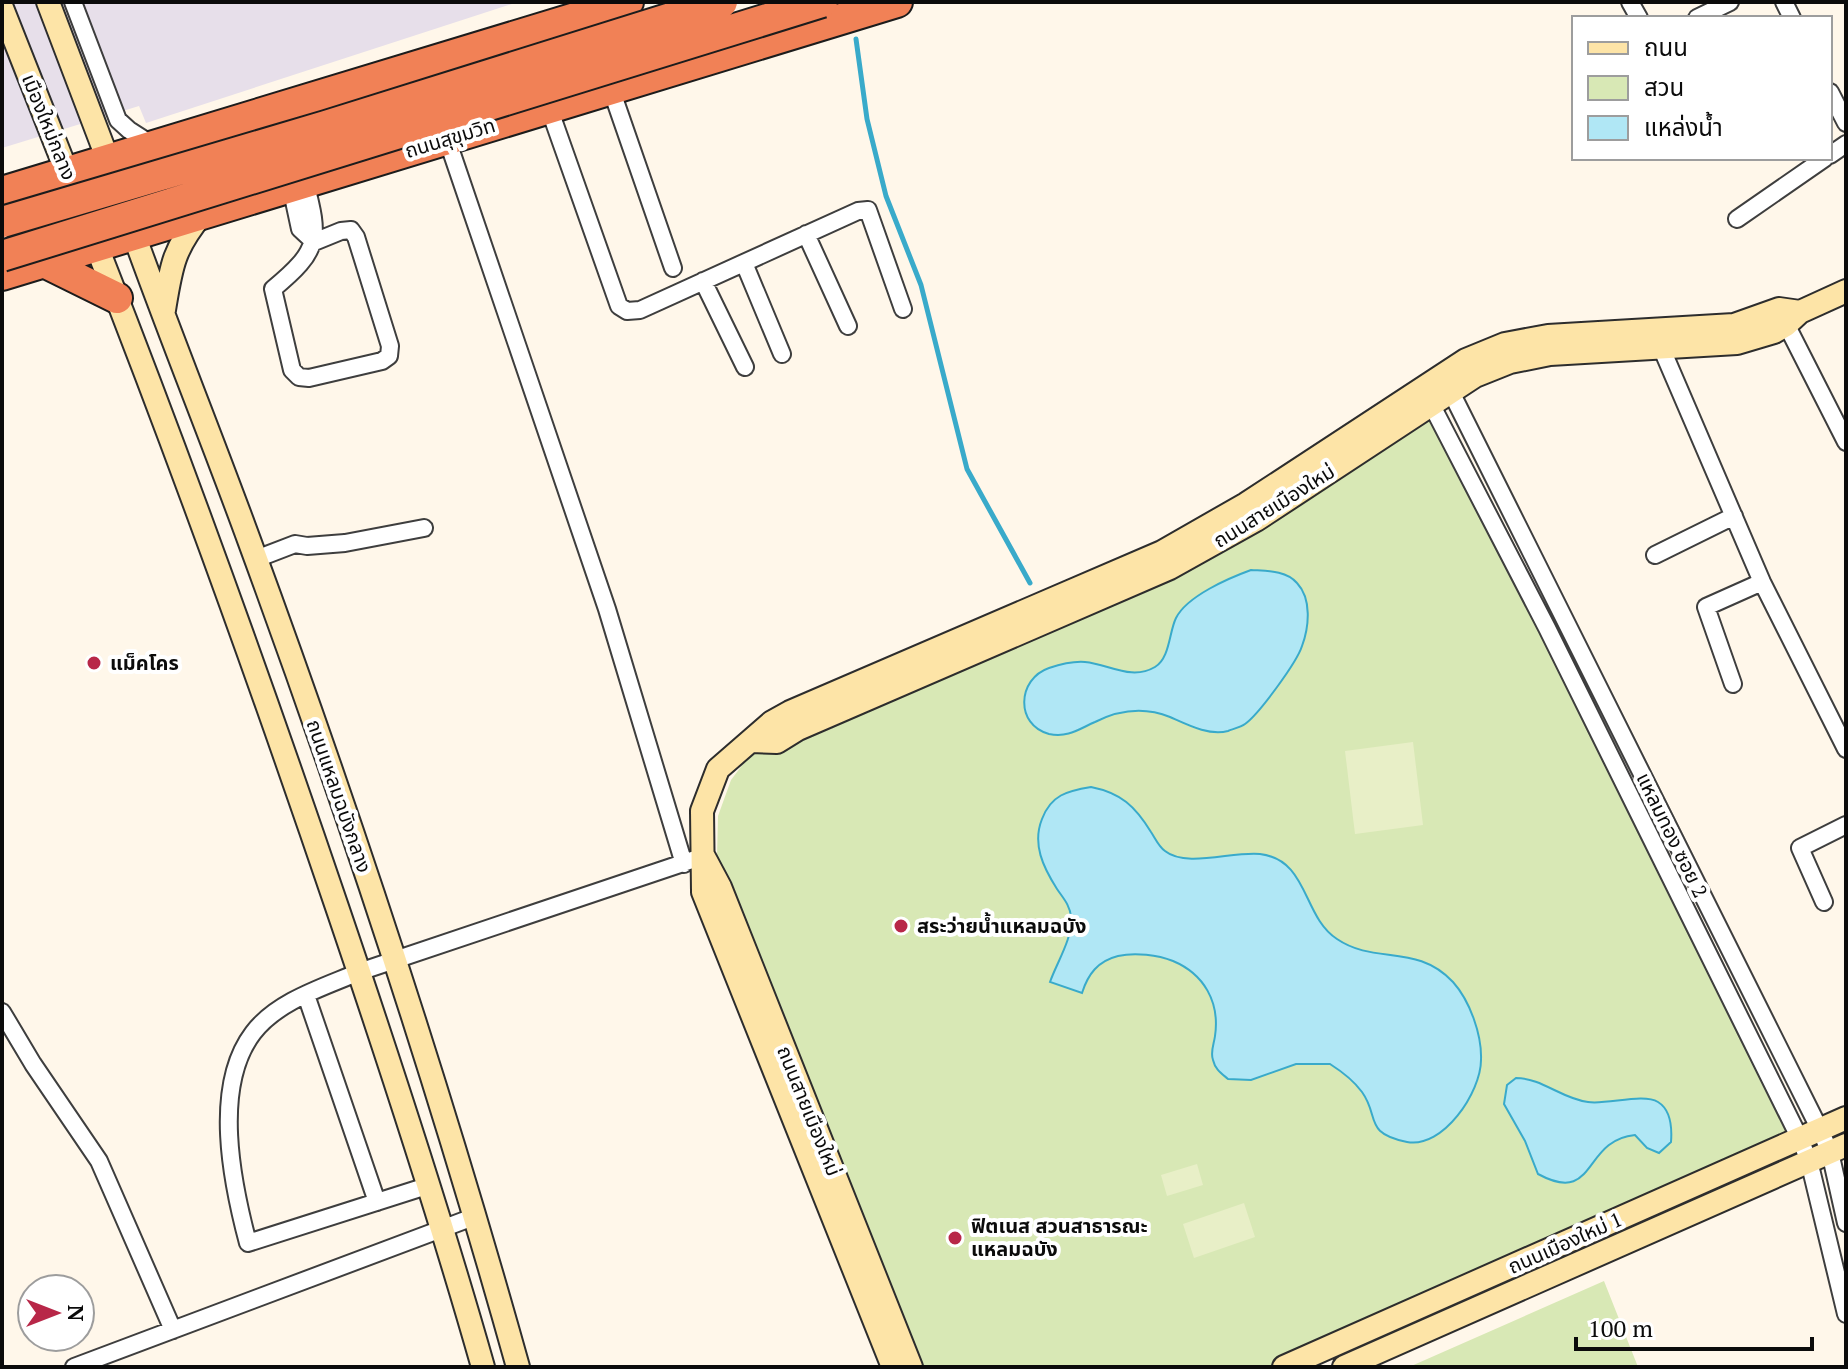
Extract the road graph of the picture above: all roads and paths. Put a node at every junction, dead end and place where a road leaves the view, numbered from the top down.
1 (48, 2) edge
2 (73, 2) edge
3 (628, 2) edge
4 (722, 2) edge
5 (822, 2) edge
6 (897, 2) edge
7 (1730, 2) edge
8 (2, 8) edge
9 (1701, 16) edge
10 (514, 37) junction
11 (611, 89) junction
12 (1832, 95) edge
13 (542, 110) junction
14 (1844, 116) edge
15 (54, 138) junction
16 (447, 139) junction
17 (169, 142) junction
18 (1822, 160) edge
19 (108, 161) junction
20 (68, 173) junction
21 (32, 183) junction
22 (298, 185) junction
23 (2, 192) edge
24 (2, 205) edge
25 (199, 215) junction
26 (1737, 219) dead end
27 (2, 222) edge
28 (134, 234) junction
29 (806, 234) junction
30 (314, 242) junction
31 (96, 246) junction
32 (2, 256) edge
33 (44, 262) junction
34 (744, 263) junction
35 (673, 268) dead end
36 (2, 274) edge
37 (703, 281) junction
38 (1846, 291) edge
39 (117, 298) junction
40 (903, 309) dead end
41 (1788, 315) junction
42 (167, 326) junction
43 (848, 326) dead end
44 (1658, 338) junction
45 (136, 350) junction
46 (782, 354) dead end
47 (745, 367) dead end
48 (1447, 384) junction
49 (1427, 396) junction
50 (1846, 442) edge
51 (1734, 516) junction
52 (424, 528) dead end
53 (253, 549) junction
54 (214, 554) junction
55 (1655, 555) dead end
56 (1762, 582) junction
57 (1733, 684) dead end
58 (1846, 749) edge
59 (1656, 802) junction
60 (1638, 813) junction
61 (1846, 825) edge
62 (694, 860) junction
63 (1824, 902) dead end
64 (1727, 943) junction
65 (1709, 955) junction
66 (394, 960) junction
67 (359, 972) junction
68 (306, 995) junction
69 (2, 1012) edge
70 (1846, 1118) edge
71 (1810, 1134) junction
72 (1834, 1152) edge
73 (430, 1185) junction
74 (377, 1202) junction
75 (476, 1216) junction
76 (1846, 1223) edge
77 (444, 1229) junction
78 (1846, 1314) edge
79 (173, 1330) junction
80 (74, 1367) edge
81 (483, 1367) edge
82 (518, 1367) edge
83 (893, 1367) edge
84 (911, 1367) edge
85 (1284, 1367) edge
86 (1344, 1367) edge

1 - 19 street
2 - 17 street
3 - 10 highway
4 - 27 highway, bridge
5 - 32 highway, ถนนสุขุมวิท, bridge
6 - 11 highway, ถนนสุขุมวิท
7 - 9 street
8 - 15 street, เมืองใหม่กลาง
10 - 13 highway
10 - 17 highway
11 - 13 highway, ถนนสุขุมวิท
11 - 35 street
12 - 14 street
13 - 16 highway, ถนนสุขุมวิท
13 - 37 street
15 - 20 street, เมืองใหม่กลาง
15 - 21 street
16 - 22 highway, ถนนสุขุมวิท
16 - 62 street
17 - 19 highway
17 - 25 highway
18 - 26 street
19 - 20 highway
19 - 28 street
20 - 21 highway
20 - 31 street, เมืองใหม่กลาง
21 - 23 highway
22 - 25 highway, ถนนสุขุมวิท
22 - 30 street
24 - 36 highway
25 - 28 highway, ถนนสุขุมวิท
25 - 42 street
28 - 31 highway, ถนนสุขุมวิท
28 - 42 street, ถนนแหลมฉบังกลาง
29 - 34 street
29 - 40 street
29 - 43 street
30 - 30 street
31 - 33 highway, ถนนสุขุมวิท
31 - 39 street, ถนนแหลมฉบังกลาง
33 - 36 highway, ถนนสุขุมวิท
33 - 39 highway
34 - 37 street
34 - 46 street
37 - 47 street
38 - 41 street, ถนนสายเมืองใหม่
39 - 45 street, ถนนแหลมฉบังกลาง
41 - 44 street, ถนนสายเมืองใหม่
41 - 50 street
42 - 45 street
42 - 53 street, ถนนแหลมฉบังกลาง
44 - 48 street, ถนนสายเมืองใหม่
44 - 51 street
45 - 54 street, ถนนแหลมฉบังกลาง
48 - 49 street, ถนนสายเมืองใหม่
48 - 59 street, แหลมทอง ซอย 2
49 - 60 street, แหลมทอง ซอย 2
49 - 62 street, ถนนสายเมืองใหม่
51 - 55 street
51 - 56 street
52 - 53 street
53 - 54 street
53 - 66 street, ถนนแหลมฉบังกลาง
54 - 67 street, ถนนแหลมฉบังกลาง
56 - 57 street
56 - 58 street
59 - 60 street
59 - 64 street, แหลมทอง ซอย 2
60 - 65 street, แหลมทอง ซอย 2
61 - 63 street
62 - 66 street
62 - 83 street, ถนนสายเมืองใหม่
62 - 84 street, ถนนสายเมืองใหม่
64 - 65 street
64 - 71 street, แหลมทอง ซอย 2
65 - 71 street, แหลมทอง ซอย 2
66 - 67 street
66 - 75 street, ถนนแหลมฉบังกลาง
67 - 68 street
67 - 73 street, ถนนแหลมฉบังกลาง
68 - 74 street
68 - 74 street
69 - 79 street
70 - 71 street, ถนนเมืองใหม่ 1
71 - 72 street, แหลมทอง ซอย 2
71 - 85 street, ถนนเมืองใหม่ 1
72 - 76 street, แหลมทอง ซอย 2
72 - 78 street, แหลมทอง ซอย 2
72 - 86 street, ถนนเมืองใหม่ 1
73 - 74 street
73 - 77 street, ถนนแหลมฉบังกลาง
75 - 77 street
75 - 82 street, ถนนแหลมฉบังกลาง
77 - 79 street
77 - 81 street, ถนนแหลมฉบังกลาง
79 - 80 street

